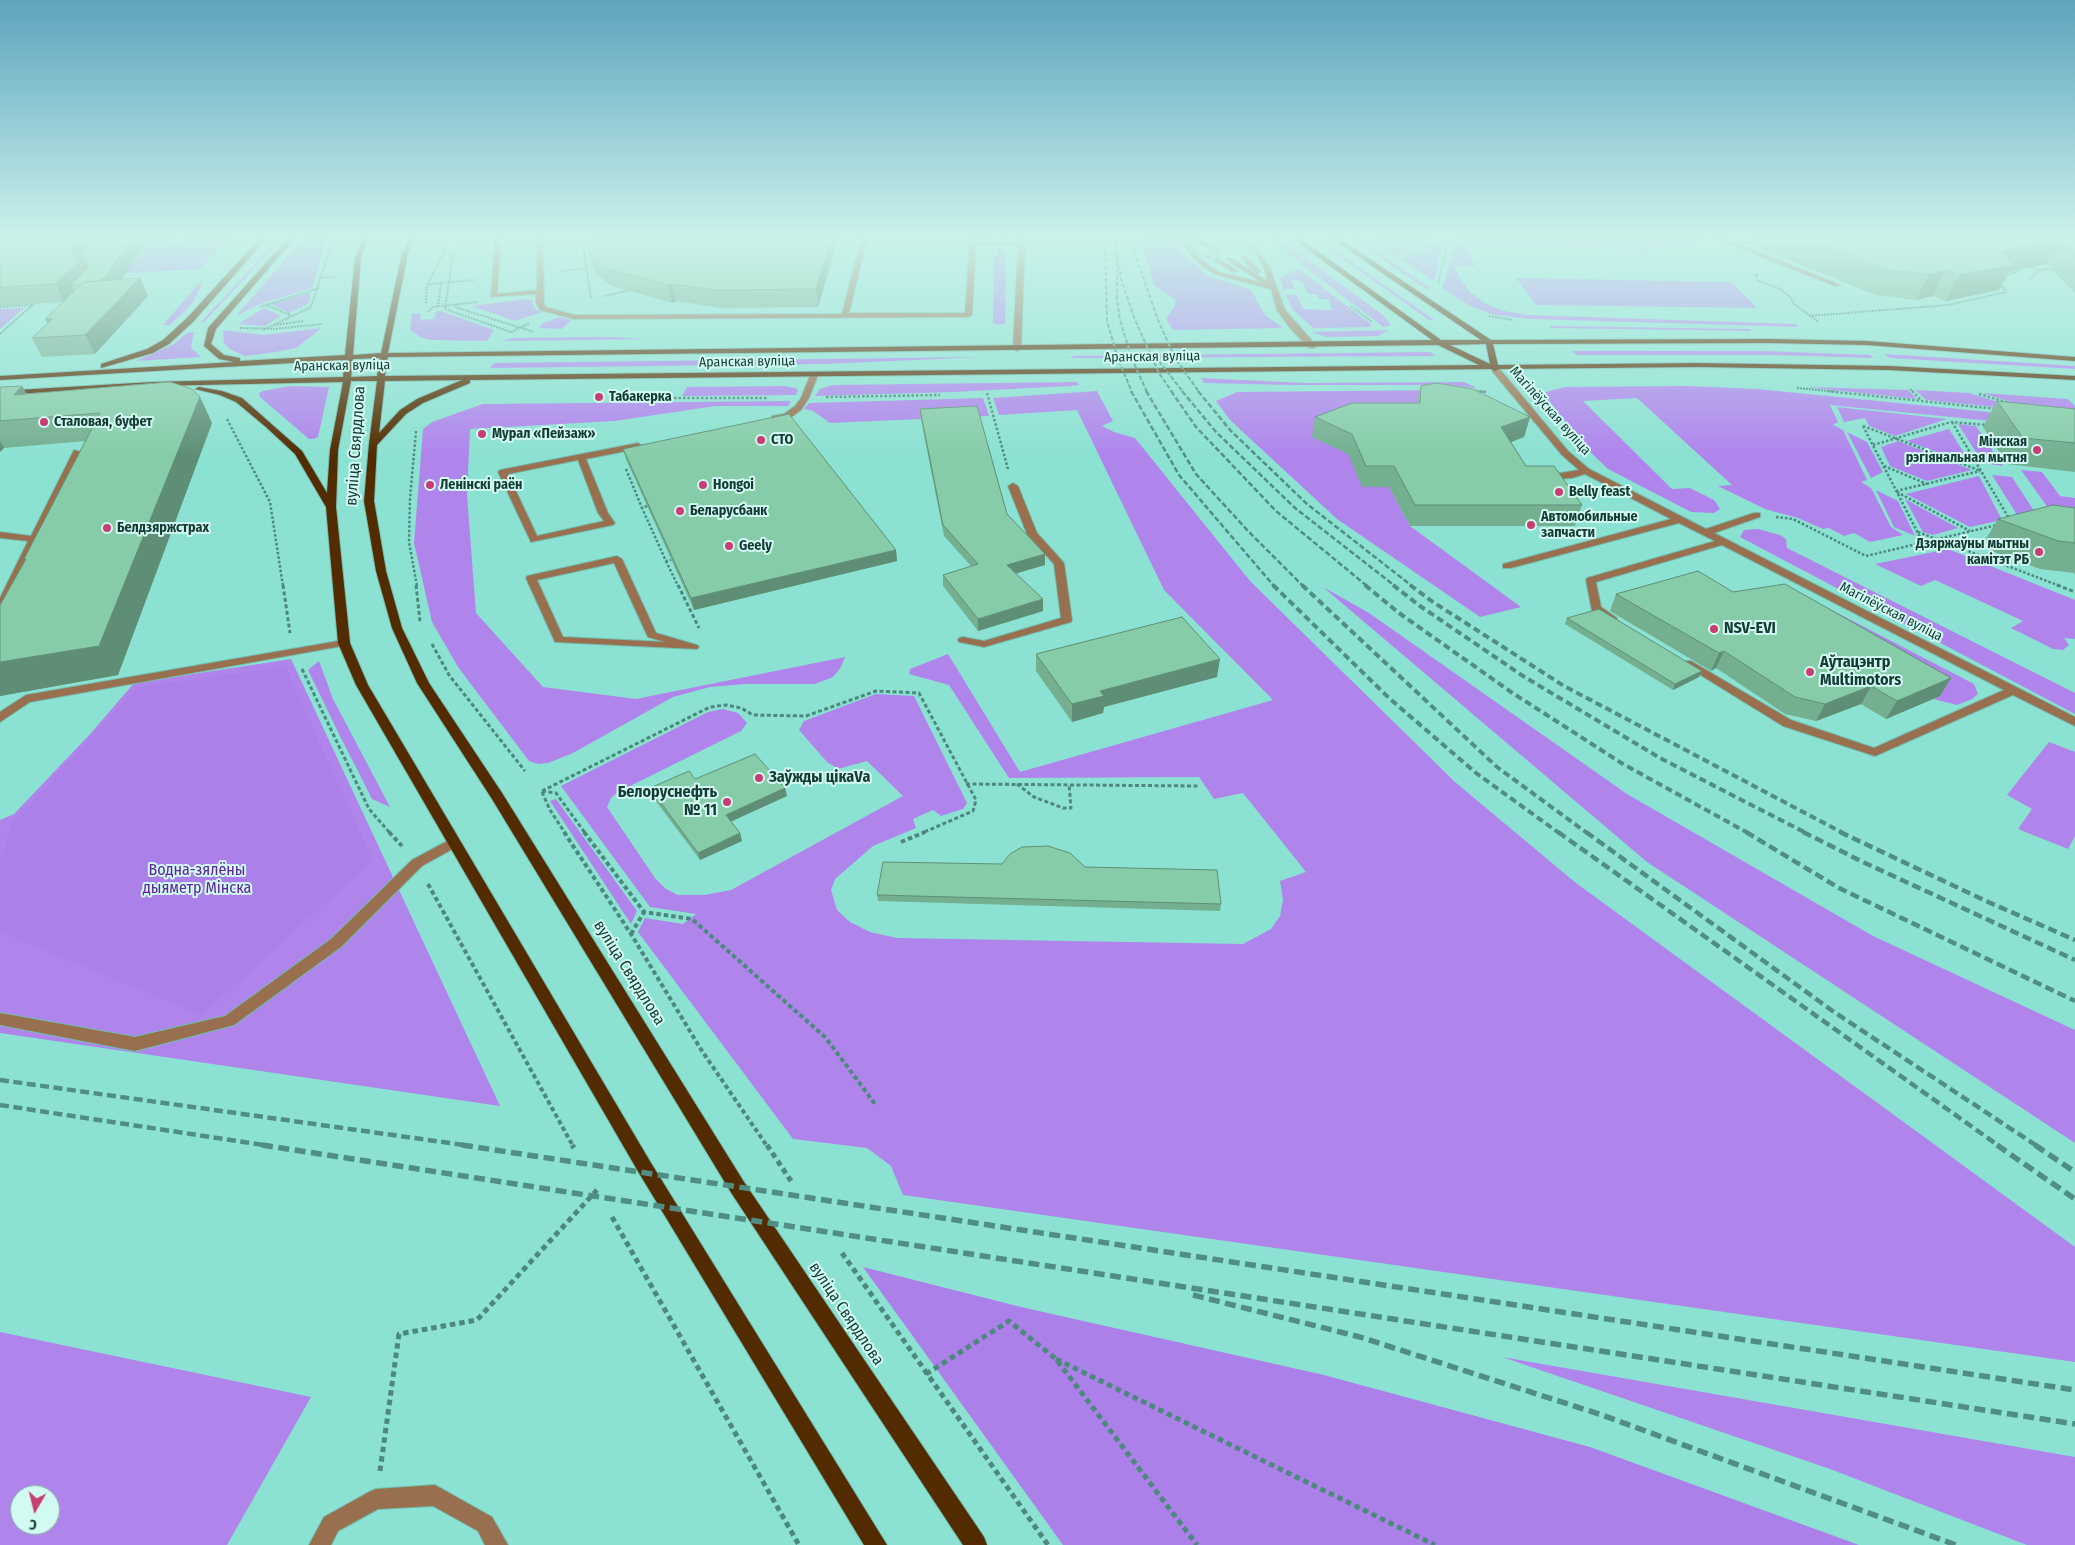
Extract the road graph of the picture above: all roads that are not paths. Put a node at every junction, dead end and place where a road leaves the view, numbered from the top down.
1 (198, 311) edge
2 (227, 311) edge
3 (353, 311) edge
4 (393, 311) edge
5 (556, 311) edge
6 (846, 311) edge
7 (968, 311) edge
8 (1019, 311) edge
9 (1282, 311) edge
10 (1395, 311) edge
11 (1442, 311) edge
12 (845, 315) junction
13 (1489, 342) junction
14 (1440, 343) junction
15 (1312, 346) junction
16 (384, 355) junction
17 (349, 357) junction
18 (2075, 359) edge
19 (1017, 361) junction
20 (252, 363) junction
21 (1495, 369) junction
22 (73, 373) junction
23 (814, 375) junction
24 (0, 378) edge
25 (2075, 378) edge
26 (347, 379) junction
27 (380, 379) junction
28 (475, 379) junction
29 (152, 384) junction
30 (0, 393) edge
31 (763, 421) edge
32 (373, 444) junction
33 (647, 444) edge
34 (77, 452) edge
35 (581, 457) junction
36 (1586, 471) junction
37 (1543, 478) edge
38 (1014, 486) road end
39 (331, 508) junction
40 (1757, 515) road end
41 (1681, 519) junction
42 (1706, 532) junction
43 (0, 534) edge
44 (34, 539) junction
45 (1725, 542) junction
46 (1507, 566) dead end
47 (0, 609) edge
48 (1621, 623) edge
49 (963, 640) dead end
50 (344, 643) junction
51 (693, 647) joint
52 (1679, 658) edge
53 (2013, 691) junction
54 (0, 718) edge
55 (2075, 722) edge
56 (453, 844) junction
57 (0, 1019) edge
58 (320, 1545) edge
59 (498, 1545) edge
60 (876, 1545) edge
61 (976, 1545) edge

1 - 22 main road
2 - 20 main road
3 - 17 main road, вуліца Свярдлова
4 - 16 main road, вуліца Свярдлова
5 - 12 street
6 - 12 street
7 - 12 street
8 - 19 street
9 - 15 street
10 - 14 main road
11 - 13 main road
13 - 14 main road, Магілёўская вуліца
13 - 18 main road, Магілёўская вуліца
13 - 21 main road
14 - 15 main road, Аранская вуліца
14 - 21 main road
15 - 19 main road, Аранская вуліца
16 - 17 main road, Аранская вуліца
16 - 19 main road, Аранская вуліца
16 - 27 main road, вуліца Свярдлова
17 - 20 main road, Аранская вуліца
17 - 26 main road, вуліца Свярдлова
19 - 21 main road, Аранская вуліца
19 - 23 main road, Аранская вуліца
20 - 22 main road, Аранская вуліца
21 - 25 main road, Магілёўская вуліца
21 - 36 street, Магілёўская вуліца
22 - 24 main road, Аранская вуліца
23 - 28 main road, Аранская вуліца
23 - 31 street
26 - 27 main road, Аранская вуліца
26 - 29 main road, Аранская вуліца
26 - 39 main road, вуліца Свярдлова
27 - 28 main road, Аранская вуліца
27 - 32 main road, вуліца Свярдлова
28 - 32 main road
29 - 30 main road, Аранская вуліца
29 - 39 main road
32 - 61 main road, вуліца Свярдлова
33 - 35 street
34 - 44 street
35 - 35 street
36 - 37 street
36 - 41 street, Магілёўская вуліца
38 - 49 street
39 - 50 main road, вуліца Свярдлова
40 - 42 street
41 - 42 street, Магілёўская вуліца
41 - 46 street
42 - 45 street, Магілёўская вуліца
43 - 44 street
44 - 47 street
45 - 48 street
45 - 53 street, Магілёўская вуліца
50 - 54 street
50 - 56 main road, вуліца Свярдлова
51 - 51 street
52 - 53 street
53 - 55 street, Магілёўская вуліца
56 - 57 street
56 - 60 main road, вуліца Свярдлова
58 - 59 street

